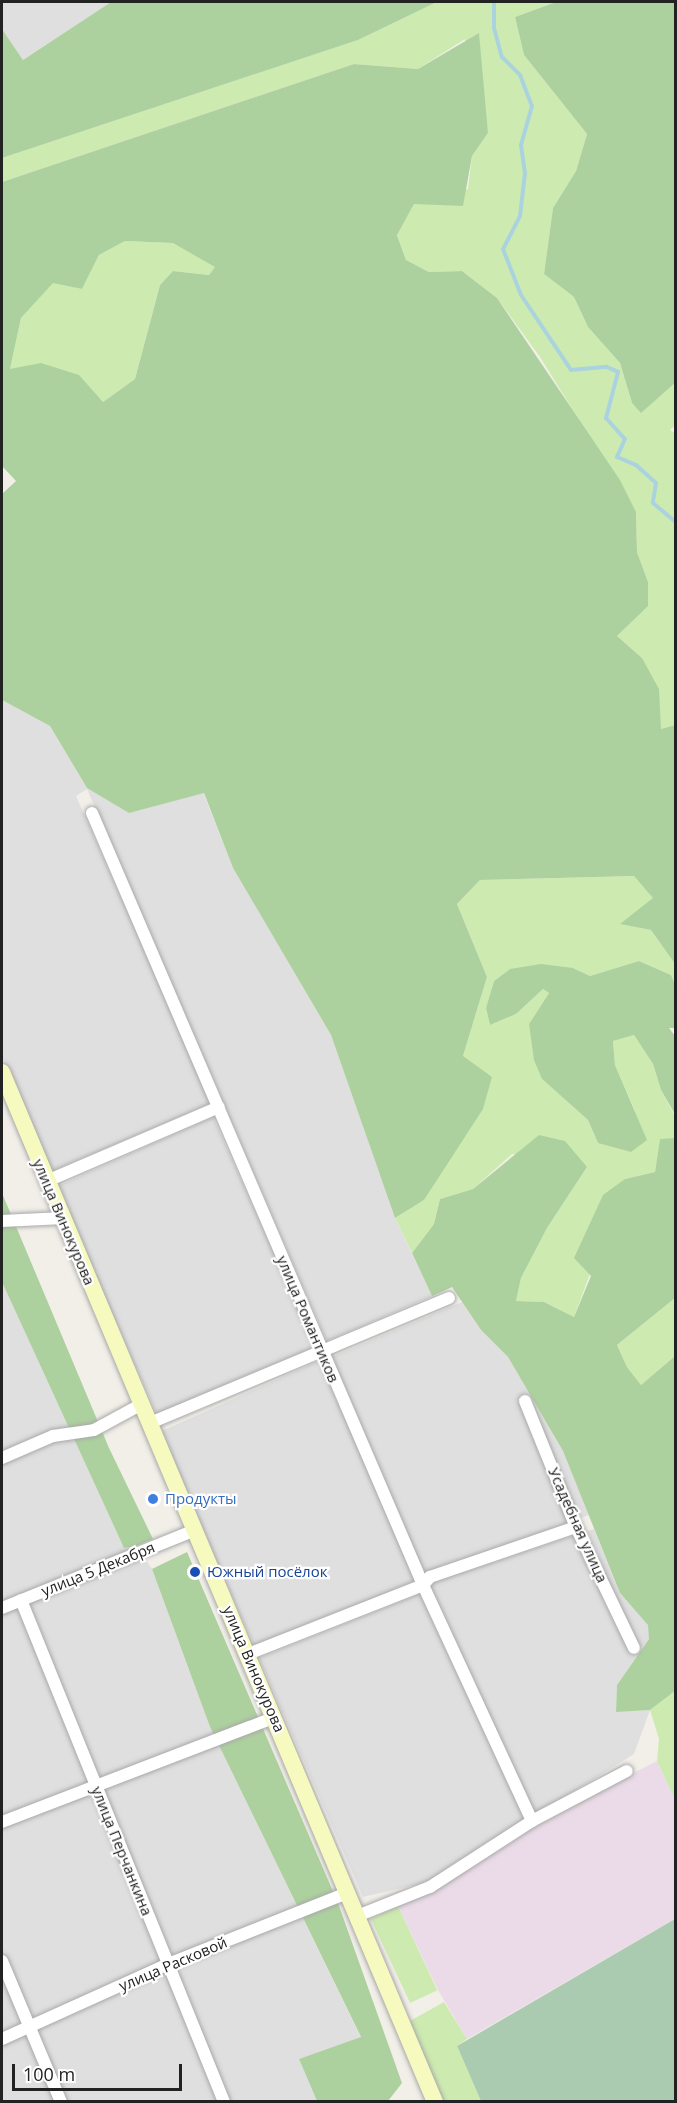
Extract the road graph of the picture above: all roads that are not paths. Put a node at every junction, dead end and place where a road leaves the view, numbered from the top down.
1 (92, 813) dead end
2 (2, 1072) edge
3 (219, 1107) junction
4 (47, 1181) junction
5 (63, 1218) junction
6 (2, 1221) edge
7 (449, 1298) dead end
8 (321, 1353) junction
9 (525, 1401) dead end
10 (141, 1404) junction
11 (150, 1423) junction
12 (2, 1458) edge
13 (576, 1527) junction
14 (195, 1530) junction
15 (423, 1586) junction
16 (21, 1600) junction
17 (2, 1608) edge
18 (634, 1648) dead end
19 (248, 1654) junction
20 (275, 1718) junction
21 (627, 1771) dead end
22 (97, 1788) junction
23 (532, 1821) junction
24 (2, 1822) edge
25 (347, 1893) junction
26 (357, 1916) junction
27 (2, 1961) edge
28 (168, 1964) junction
29 (27, 2029) junction
30 (2, 2039) edge
31 (61, 2102) edge
32 (224, 2102) edge
33 (435, 2102) edge

1 - 3 street, улица Романтиков
2 - 4 main road, улица Винокурова
3 - 4 street
3 - 8 street, улица Романтиков
4 - 5 main road, улица Винокурова
5 - 6 street
5 - 10 main road, улица Винокурова
7 - 8 street
8 - 11 street
8 - 15 street, улица Романтиков
9 - 13 street, Усадебная улица
10 - 11 main road, улица Винокурова
10 - 12 street
11 - 14 main road, улица Винокурова
13 - 15 street
13 - 18 street, Усадебная улица
14 - 16 street, улица 5 Декабря
14 - 19 main road, улица Винокурова
15 - 19 street
15 - 23 street, улица Романтиков
16 - 17 street, улица 5 Декабря
16 - 22 street, улица Перчанкина
19 - 20 main road, улица Винокурова
20 - 22 street
20 - 25 main road, улица Винокурова
21 - 23 street
22 - 24 street
22 - 28 street, улица Перчанкина
23 - 26 street
25 - 26 main road, улица Винокурова
25 - 28 street, улица Расковой
26 - 33 main road, улица Винокурова
27 - 29 street
28 - 29 street, улица Расковой
28 - 32 street, улица Перчанкина
29 - 30 street, улица Расковой
29 - 31 street

